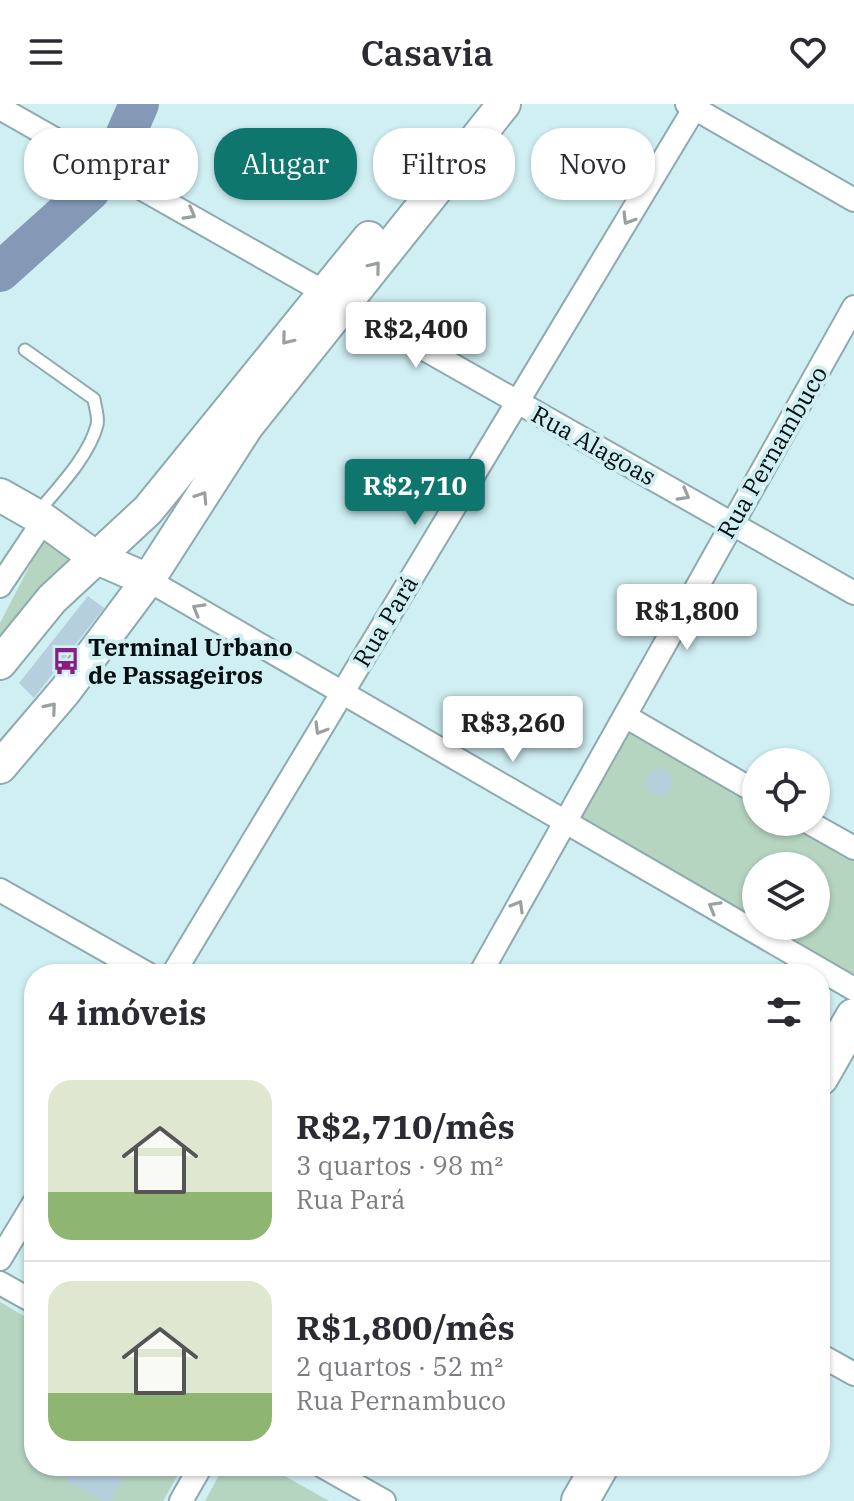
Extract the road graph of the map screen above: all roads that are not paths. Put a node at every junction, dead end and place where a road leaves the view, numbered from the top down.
1 (693, 105) edge
2 (0, 108) edge
3 (484, 112) edge
4 (854, 200) edge
5 (336, 298) junction
6 (854, 307) edge
7 (25, 350) dead end
8 (518, 402) junction
9 (238, 418) junction
10 (0, 495) edge
11 (40, 518) junction
12 (732, 521) junction
13 (95, 557) junction
14 (148, 580) junction
15 (0, 586) edge
16 (854, 593) edge
17 (0, 663) edge
18 (342, 693) junction
19 (625, 716) junction
20 (0, 767) edge
21 (742, 784) edge
22 (566, 822) junction
23 (830, 834) edge
24 (854, 848) edge
25 (0, 890) edge
26 (130, 964) edge
27 (179, 964) edge
28 (486, 964) edge
29 (811, 964) edge
30 (830, 975) edge
31 (854, 989) edge
32 (854, 1017) edge
33 (830, 1059) edge
34 (24, 1219) edge
35 (0, 1259) edge
36 (0, 1283) edge
37 (24, 1296) edge
38 (830, 1361) edge
39 (854, 1374) edge
40 (195, 1476) edge
41 (340, 1476) edge
42 (594, 1476) edge
43 (181, 1501) edge
44 (384, 1501) edge
45 (580, 1501) edge

1 - 4 street
1 -> 8 street, Rua Pará
2 -> 5 street, Rua Alagoas
3 - 5 main road
5 - 8 street, Rua Alagoas
5 - 9 main road
6 - 12 street, Rua Pernambuco
7 - 11 lane
8 -> 12 street, Rua Alagoas
8 - 18 street, Rua Pará
9 - 13 main road
14 -> 9 main road
10 - 11 main road
11 - 13 main road
11 - 15 street
12 - 16 street, Rua Alagoas
12 - 19 street, Rua Pernambuco
13 - 14 main road
13 - 17 main road
18 -> 14 street
20 -> 14 main road
18 - 22 street
18 -> 27 street, Rua Pará
19 - 21 street
19 - 22 street, Rua Pernambuco
28 -> 22 street, Rua Pernambuco
29 -> 22 street
23 - 24 street
25 - 26 street
31 -> 30 street
32 - 33 main road
34 - 35 street
36 - 37 street
38 - 39 street
40 - 43 street
41 - 44 street
42 - 45 main road

